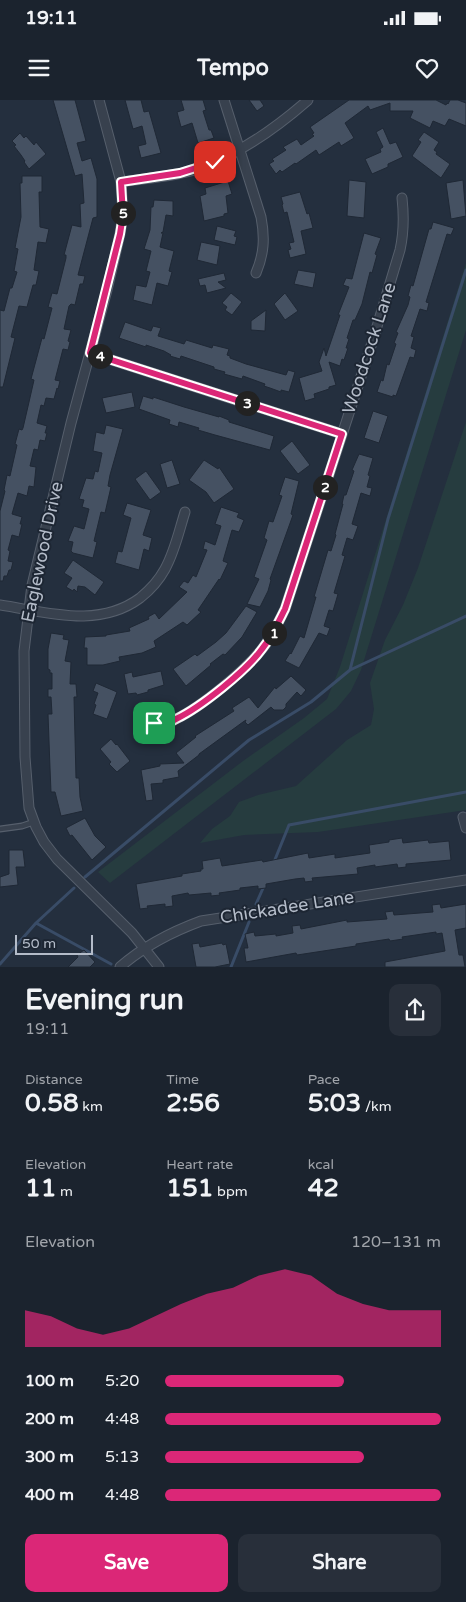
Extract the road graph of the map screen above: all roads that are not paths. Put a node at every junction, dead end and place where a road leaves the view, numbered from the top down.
1 (99, 100) edge
2 (224, 100) edge
3 (308, 100) edge
4 (240, 149) junction
5 (121, 182) junction
6 (402, 198) dead end
7 (256, 274) dead end
8 (90, 353) junction
9 (342, 434) junction
10 (185, 512) dead end
11 (0, 605) edge
12 (28, 609) junction
13 (154, 723) dead end
14 (463, 817) dead end
15 (34, 822) junction
16 (466, 828) edge
17 (0, 829) edge
18 (466, 880) edge
19 (145, 948) junction
20 (120, 967) edge
21 (159, 967) edge

1 - 5 street, Eaglewood Drive
2 - 4 street
3 - 4 street
4 - 5 street
4 - 7 street
5 - 8 street, Eaglewood Drive
6 - 9 street, Woodcock Lane
8 - 9 street
8 - 12 street, Eaglewood Drive
9 - 13 street, Woodcock Lane
10 - 12 street
11 - 12 street
12 - 15 street, Eaglewood Drive
14 - 16 street
15 - 17 lane
15 - 19 street, Eaglewood Drive
18 - 19 street, Chickadee Lane
19 - 20 street, Chickadee Lane
19 - 21 street, Eaglewood Drive

